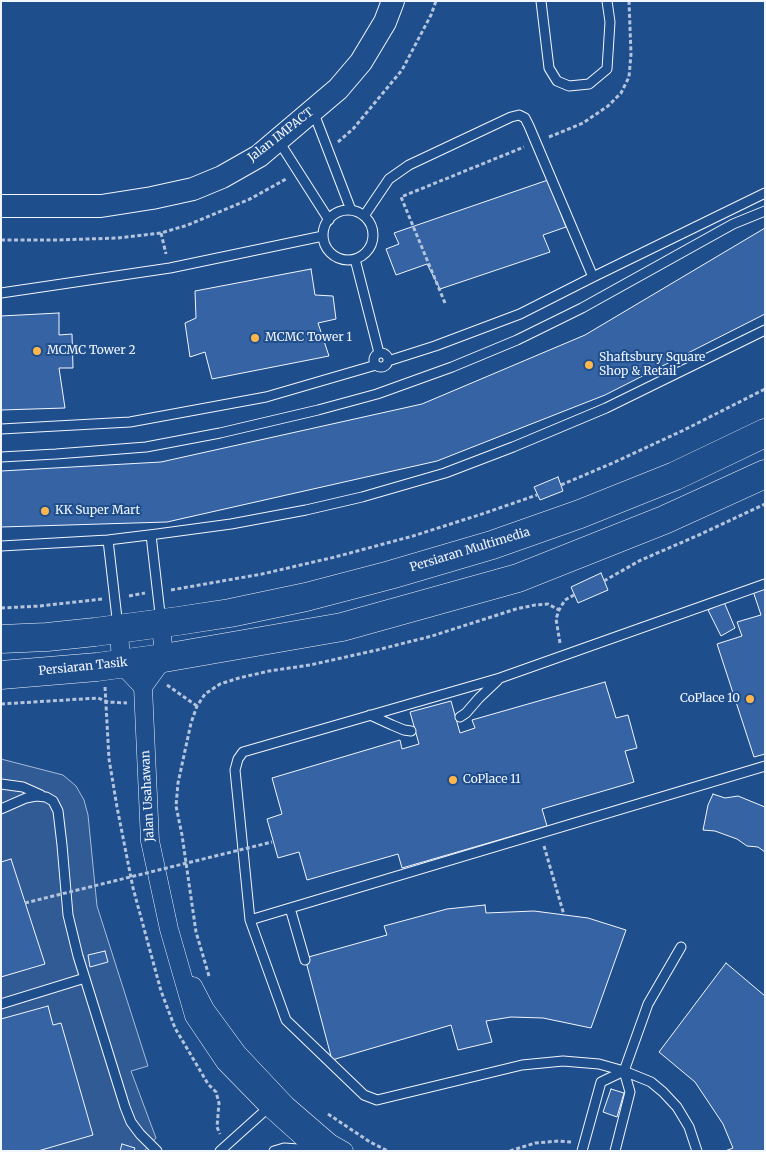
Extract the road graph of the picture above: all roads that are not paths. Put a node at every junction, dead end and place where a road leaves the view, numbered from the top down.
1 (393, 1) edge
2 (541, 1) edge
3 (607, 1) edge
4 (313, 110) junction
5 (278, 140) junction
6 (765, 193) edge
7 (1, 206) edge
8 (351, 210) junction
9 (765, 211) edge
10 (364, 216) junction
11 (328, 220) junction
12 (324, 236) junction
13 (355, 259) junction
14 (593, 276) junction
15 (1, 293) edge
16 (765, 330) edge
17 (379, 353) junction
18 (388, 361) junction
19 (376, 365) junction
20 (1, 429) edge
21 (765, 433) edge
22 (1, 457) edge
23 (765, 474) edge
24 (151, 535) junction
25 (108, 540) junction
26 (1, 546) edge
27 (765, 584) edge
28 (161, 624) junction
29 (119, 629) junction
30 (1, 639) edge
31 (121, 664) junction
32 (153, 673) junction
33 (1, 675) edge
34 (500, 678) junction
35 (370, 715) junction
36 (460, 717) dead end
37 (411, 731) dead end
38 (765, 766) edge
39 (745, 772) junction
40 (765, 774) edge
41 (1, 784) edge
42 (46, 797) junction
43 (1, 809) edge
44 (290, 908) junction
45 (250, 920) junction
46 (681, 947) dead end
47 (305, 960) dead end
48 (85, 978) junction
49 (1, 1004) edge
50 (624, 1071) junction
51 (277, 1106) junction
52 (583, 1147) edge
53 (317, 1150) edge
54 (157, 1151) edge
55 (220, 1151) edge
56 (274, 1151) edge
57 (344, 1151) edge
58 (615, 1151) edge
59 (697, 1151) edge

1 - 4 street, Jalan IMPACT
2 - 3 lane
4 - 5 street, Jalan IMPACT
4 - 8 lane
5 - 7 street, Jalan IMPACT
5 - 11 lane
6 - 14 lane
8 - 10 lane
8 - 11 lane
9 - 22 lane
10 - 13 lane
10 - 14 lane
11 - 12 lane
12 - 13 lane
12 - 15 lane
13 - 17 lane
14 - 18 lane
16 - 24 lane
17 - 18 lane
17 - 19 lane
18 - 19 lane
19 - 20 lane
21 - 28 main road, Persiaran Multimedia
23 - 32 main road
24 - 25 lane
24 - 28 lane
25 - 26 lane
25 - 29 lane
27 - 34 lane
28 - 29 main road
28 - 32 street, Jalan Usahawan
29 - 30 main road
29 - 31 street
31 - 32 main road, Persiaran Tasik
31 - 33 main road, Persiaran Tasik
32 - 51 street, Jalan Usahawan
34 - 35 lane
34 - 36 lane
35 - 37 lane
35 - 45 lane
38 - 39 lane
39 - 40 lane
39 - 44 lane
41 - 42 lane
42 - 43 lane
42 - 48 lane
44 - 45 lane
44 - 47 lane
45 - 50 lane
46 - 50 lane
48 - 49 lane
48 - 54 lane
50 - 52 lane
50 - 58 lane
50 - 59 lane
51 - 53 street, Jalan Usahawan
51 - 55 lane
51 - 57 street, Jalan Usahawan
53 - 56 lane

